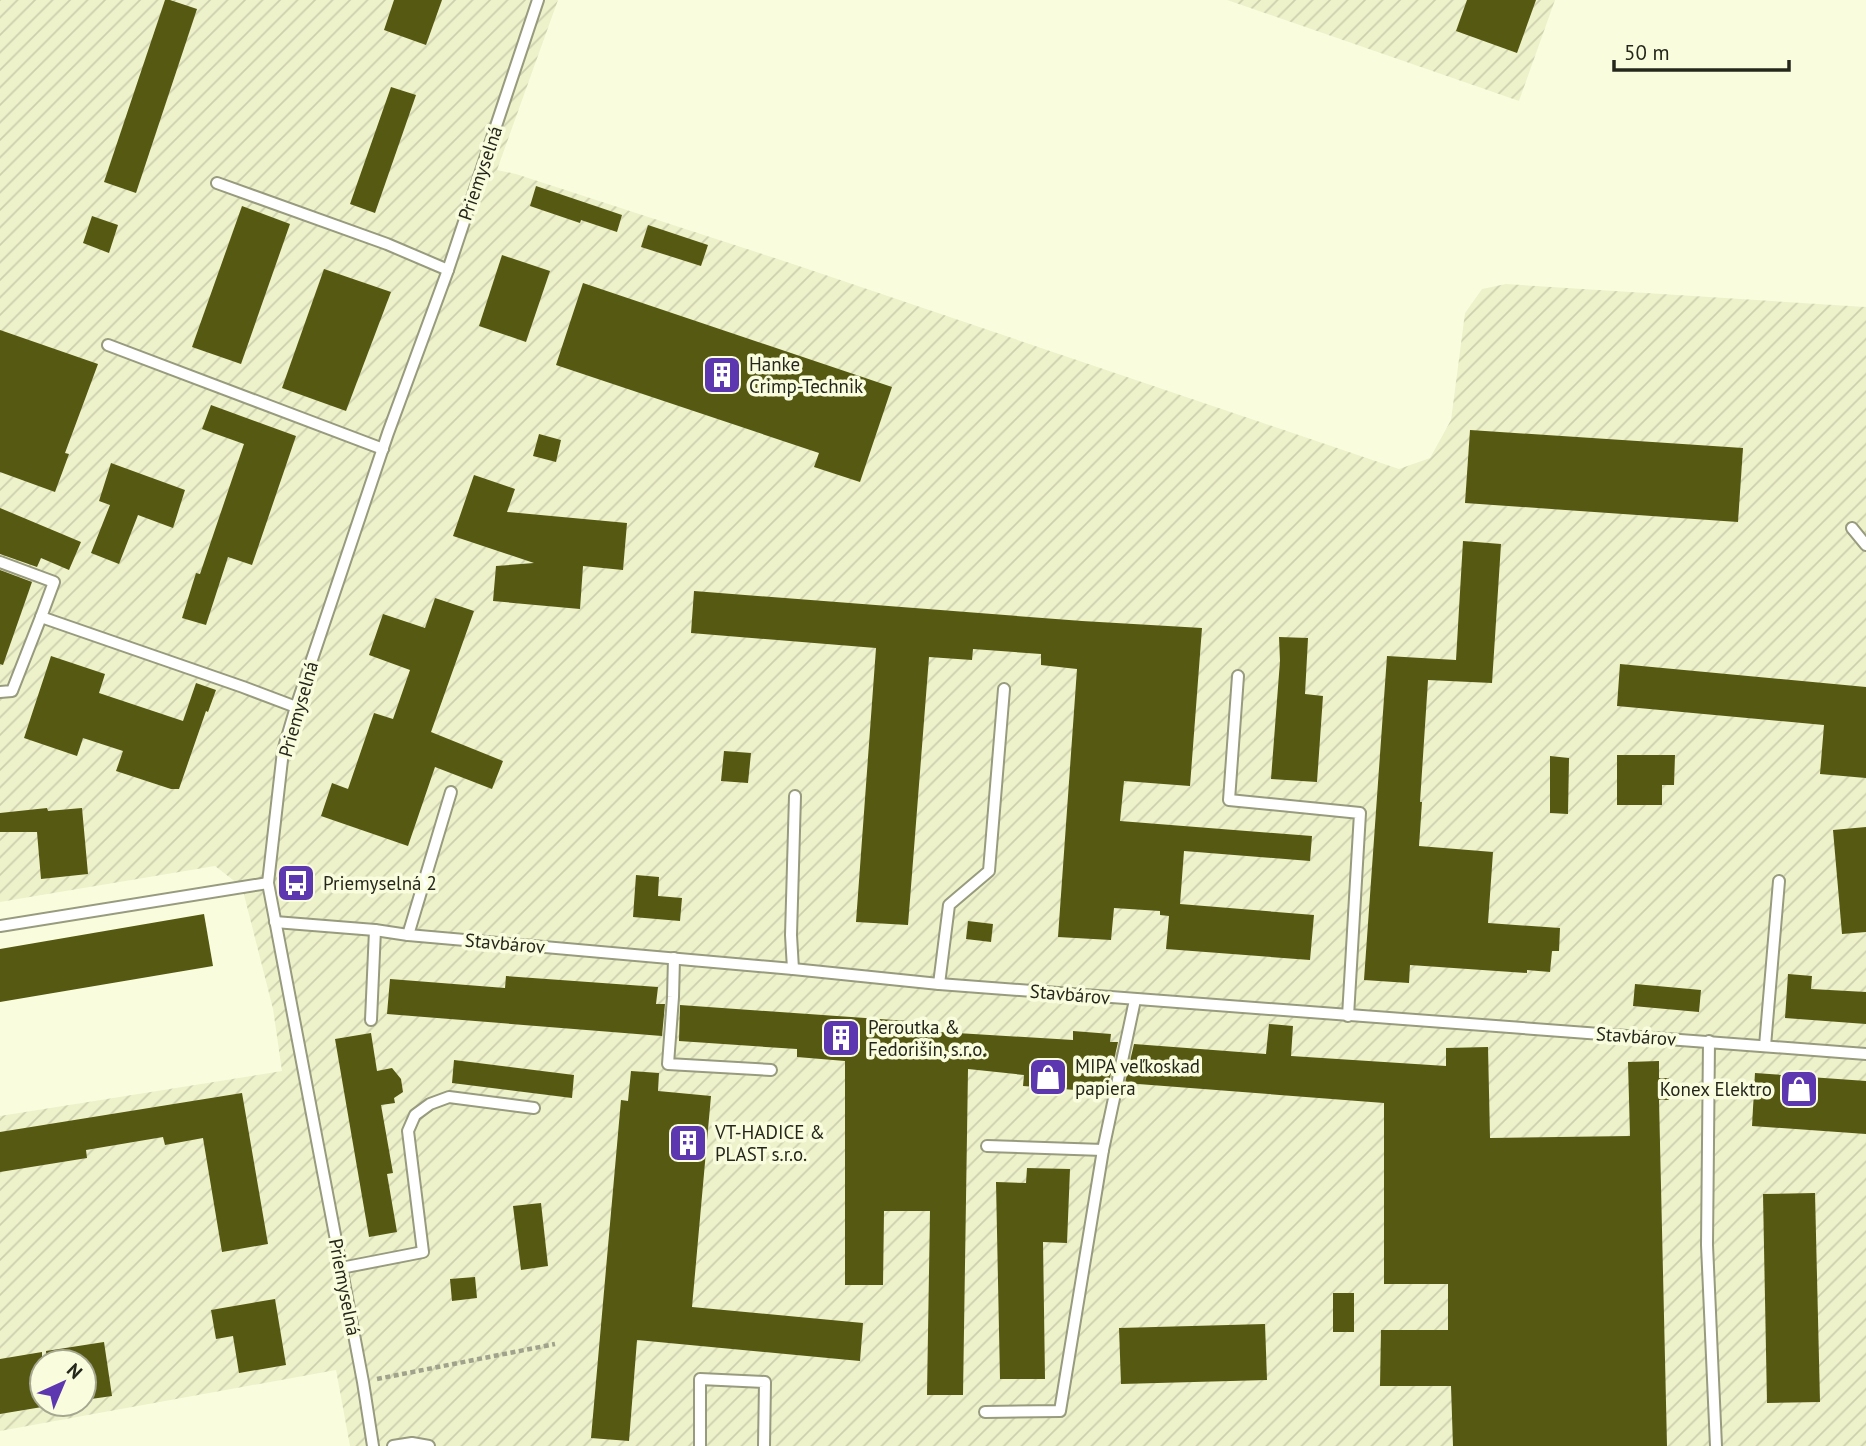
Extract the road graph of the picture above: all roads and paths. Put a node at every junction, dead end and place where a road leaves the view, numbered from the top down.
1 (538, 0) edge
2 (217, 183) dead end
3 (448, 270) junction
4 (108, 345) dead end
5 (383, 449) junction
6 (1852, 528) dead end
7 (1866, 545) edge
8 (0, 562) edge
9 (41, 617) junction
10 (1238, 676) dead end
11 (1004, 689) dead end
12 (0, 692) edge
13 (296, 707) junction
14 (451, 792) dead end
15 (795, 796) dead end
16 (1779, 881) dead end
17 (268, 883) junction
18 (275, 922) junction
19 (0, 926) edge
20 (375, 930) junction
21 (408, 935) junction
22 (674, 958) junction
23 (793, 969) junction
24 (939, 984) junction
25 (1135, 1000) junction
26 (1348, 1016) junction
27 (371, 1020) dead end
28 (1709, 1041) junction
29 (1765, 1046) junction
30 (1866, 1054) edge
31 (771, 1070) dead end
32 (534, 1108) dead end
33 (987, 1146) dead end
34 (1103, 1150) junction
35 (341, 1268) junction
36 (555, 1344) dead end
37 (363, 1382) junction
38 (985, 1412) dead end
39 (373, 1446) edge
40 (393, 1446) edge
41 (429, 1446) edge
42 (700, 1446) edge
43 (764, 1446) edge
44 (1716, 1446) edge

1 - 3 lane, Priemyselná
2 - 3 lane
3 - 5 lane, Priemyselná
4 - 5 lane
5 - 13 lane, Priemyselná
6 - 7 lane
8 - 9 lane
9 - 12 lane
9 - 13 lane
10 - 26 lane
11 - 24 lane
13 - 17 lane, Priemyselná
14 - 21 lane
15 - 23 lane
16 - 29 lane
17 - 18 lane, Priemyselná
17 - 19 lane
18 - 20 lane, Stavbárov
18 - 35 lane, Priemyselná
20 - 21 lane, Stavbárov
20 - 27 lane
21 - 22 lane, Stavbárov
22 - 23 lane, Stavbárov
22 - 31 lane
23 - 24 lane, Stavbárov
24 - 25 lane, Stavbárov
25 - 26 lane, Stavbárov
25 - 34 lane
26 - 28 lane, Stavbárov
28 - 29 lane, Stavbárov
28 - 44 lane
29 - 30 lane, Stavbárov
32 - 35 lane
33 - 34 lane
34 - 38 lane
35 - 37 lane, Priemyselná
36 - 37 path
37 - 39 lane, Priemyselná
40 - 41 lane
42 - 43 lane

